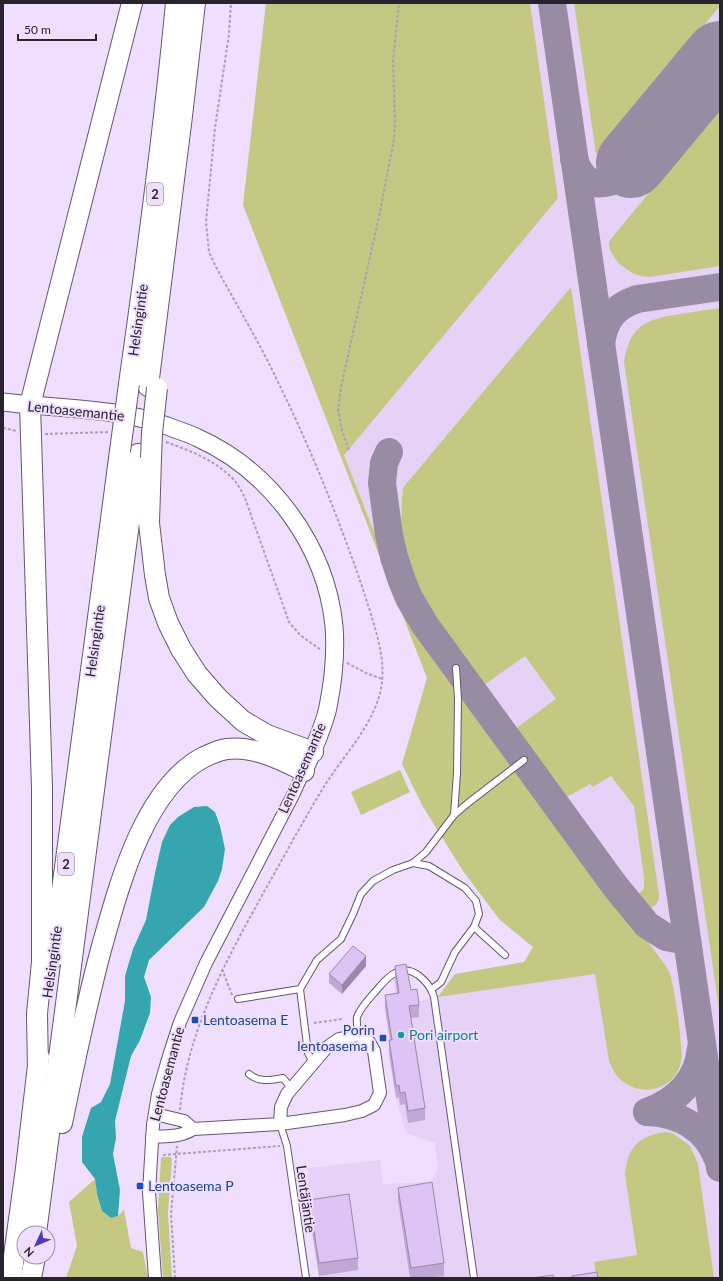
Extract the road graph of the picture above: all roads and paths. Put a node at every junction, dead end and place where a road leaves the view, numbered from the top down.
1 (132, 3) edge
2 (176, 3) edge
3 (195, 3) edge
4 (231, 3) edge
5 (399, 3) edge
6 (145, 386) junction
7 (3, 402) edge
8 (30, 405) junction
9 (3, 428) edge
10 (112, 432) dead end
11 (30, 434) junction
12 (164, 441) dead end
13 (349, 450) dead end
14 (136, 454) junction
15 (322, 650) dead end
16 (342, 661) dead end
17 (456, 668) dead end
18 (382, 679) junction
19 (312, 752) junction
20 (524, 760) dead end
21 (304, 771) junction
22 (454, 815) junction
23 (413, 863) junction
24 (474, 927) junction
25 (505, 955) dead end
26 (222, 969) junction
27 (300, 989) junction
28 (432, 989) junction
29 (238, 999) joint
30 (342, 1019) dead end
31 (314, 1023) dead end
32 (358, 1035) junction
33 (313, 1063) junction
34 (38, 1070) junction
35 (250, 1074) dead end
36 (292, 1089) junction
37 (155, 1114) junction
38 (179, 1120) junction
39 (280, 1124) junction
40 (193, 1129) junction
41 (177, 1135) junction
42 (152, 1137) junction
43 (287, 1146) junction
44 (176, 1154) junction
45 (37, 1225) edge
46 (42, 1225) edge
47 (32, 1265) edge
48 (11, 1278) edge
49 (30, 1278) edge
50 (155, 1278) edge
51 (175, 1278) edge
52 (306, 1278) edge
53 (474, 1278) edge

1 - 8 highway
2 - 6 highway, Helsingintie / 2
3 - 6 highway, Helsingintie / 2
4 - 18 path
5 - 13 path
6 - 14 highway, Helsingintie / 2, bridge
6 - 14 highway, bridge
7 - 8 main road, Lentoasemantie
8 - 11 highway
8 - 19 main road, Lentoasemantie
9 - 11 path
10 - 11 path
11 - 34 highway
12 - 15 path
14 - 19 highway
14 - 34 highway, Helsingintie / 2
14 - 45 highway, Helsingintie / 2
16 - 18 path
17 - 22 lane
18 - 26 path
19 - 21 main road, Lentoasemantie
20 - 22 lane
21 - 37 street, Lentoasemantie
21 - 46 highway
22 - 23 lane
23 - 24 lane
23 - 27 lane
24 - 25 lane
24 - 28 lane
26 - 29 path
26 - 38 path
27 - 29 lane
27 - 33 lane
28 - 32 lane
28 - 53 lane
30 - 31 path
32 - 33 street
32 - 39 street
33 - 36 street
34 - 48 highway, Helsingintie / 2
35 - 36 lane
36 - 39 street
37 - 38 street
37 - 42 street, Lentoasemantie
38 - 40 street
39 - 40 street
39 - 43 lane, Lentäjäntie
40 - 41 street
41 - 42 street
41 - 44 path
42 - 50 street, Lentoasemantie
43 - 44 path
43 - 52 lane, Lentäjäntie
44 - 51 path
47 - 49 highway

